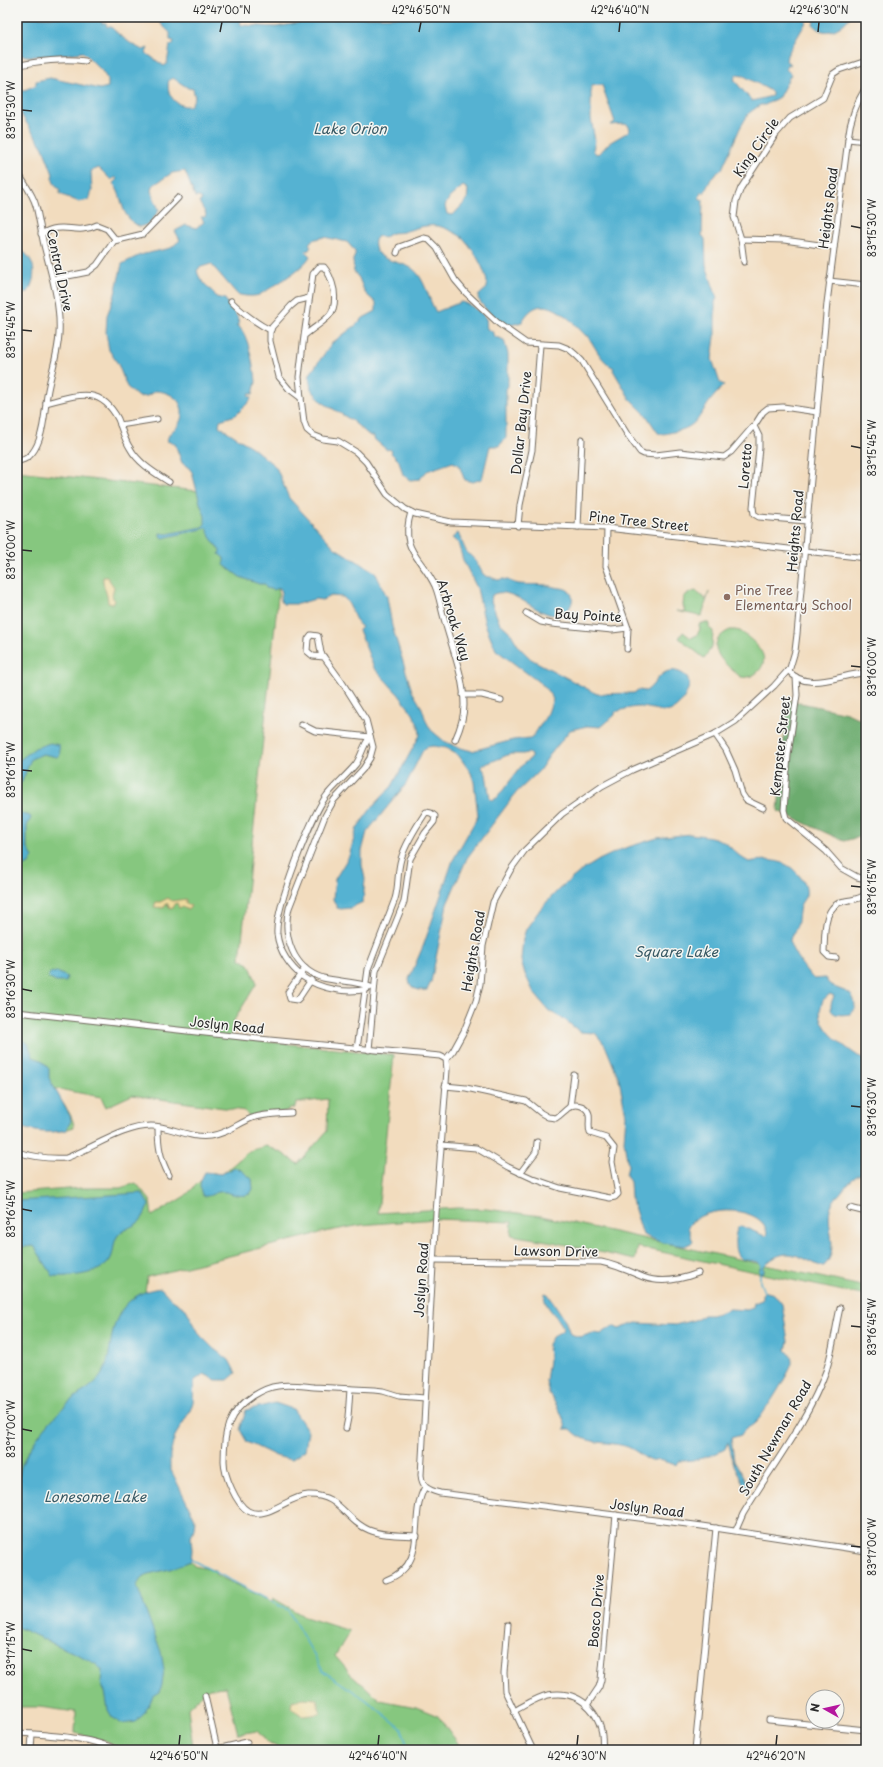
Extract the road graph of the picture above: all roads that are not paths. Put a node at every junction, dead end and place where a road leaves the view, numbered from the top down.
1 (85, 61) dead end
2 (866, 61) edge
3 (17, 66) edge
4 (866, 87) edge
5 (848, 139) junction
6 (866, 140) edge
7 (17, 171) edge
8 (178, 198) dead end
9 (41, 234) junction
10 (741, 239) junction
11 (116, 240) junction
12 (834, 247) junction
13 (396, 253) dead end
14 (744, 262) dead end
15 (53, 279) junction
16 (830, 281) junction
17 (866, 285) edge
18 (309, 298) junction
19 (231, 301) dead end
20 (271, 330) junction
21 (304, 336) junction
22 (540, 345) junction
23 (301, 398) junction
24 (46, 403) junction
25 (817, 412) junction
26 (157, 419) dead end
27 (120, 425) junction
28 (754, 426) junction
29 (582, 439) dead end
30 (17, 461) edge
31 (169, 482) dead end
32 (411, 512) junction
33 (807, 521) junction
34 (518, 526) junction
35 (578, 527) junction
36 (607, 528) junction
37 (805, 551) junction
38 (866, 558) edge
39 (526, 613) dead end
40 (628, 628) junction
41 (627, 649) dead end
42 (324, 657) junction
43 (788, 670) junction
44 (866, 673) edge
45 (796, 677) junction
46 (463, 695) junction
47 (501, 700) dead end
48 (301, 724) dead end
49 (715, 734) junction
50 (370, 737) junction
51 (455, 740) dead end
52 (763, 808) dead end
53 (418, 828) junction
54 (425, 832) junction
55 (866, 879) edge
56 (866, 884) edge
57 (866, 894) edge
58 (836, 958) dead end
59 (305, 968) junction
60 (300, 974) junction
61 (313, 974) junction
62 (310, 981) junction
63 (365, 987) junction
64 (374, 988) junction
65 (17, 1012) edge
66 (357, 1049) junction
67 (369, 1050) junction
68 (446, 1058) junction
69 (574, 1075) dead end
70 (445, 1086) junction
71 (570, 1107) junction
72 (291, 1113) dead end
73 (158, 1127) junction
74 (537, 1142) dead end
75 (441, 1145) junction
76 (17, 1152) edge
77 (520, 1173) junction
78 (169, 1175) dead end
79 (850, 1208) dead end
80 (866, 1212) edge
81 (434, 1260) junction
82 (698, 1273) dead end
83 (840, 1308) dead end
84 (350, 1389) junction
85 (425, 1398) junction
86 (346, 1428) dead end
87 (425, 1487) junction
88 (616, 1515) junction
89 (716, 1528) junction
90 (736, 1530) junction
91 (416, 1536) junction
92 (866, 1550) edge
93 (386, 1580) dead end
94 (508, 1624) dead end
95 (205, 1696) dead end
96 (588, 1705) junction
97 (514, 1711) junction
98 (769, 1720) dead end
99 (866, 1730) edge
100 (17, 1733) edge
101 (32, 1734) junction
102 (247, 1742) dead end
103 (215, 1749) edge
104 (31, 1750) edge
105 (118, 1750) edge
106 (533, 1750) edge
107 (602, 1750) edge
108 (695, 1750) edge

1 - 3 street
2 - 10 street, King Circle
4 - 5 street, Heights Road
5 - 6 street
5 - 12 street, Heights Road
7 - 9 street, Central Drive
8 - 11 street
9 - 11 street
9 - 15 street, Central Drive
10 - 12 street
10 - 14 street, King Circle
11 - 15 street
12 - 16 street, Heights Road
13 - 22 street
15 - 24 street, Central Drive
16 - 17 street
16 - 25 street, Heights Road
18 - 20 street
18 - 21 street
18 - 21 street
19 - 20 street
20 - 23 street
21 - 23 street
22 - 28 street
22 - 34 street, Dollar Bay Drive
23 - 32 street, Pine Tree Street
24 - 27 street
24 - 30 street, Central Drive
25 - 28 street
25 - 33 street, Heights Road
26 - 27 street
27 - 31 street
28 - 33 street, Loretto
29 - 35 street
32 - 34 street, Pine Tree Street
32 - 46 street, Arbroak Way
33 - 37 street, Heights Road
34 - 35 street, Pine Tree Street
35 - 36 street, Pine Tree Street
36 - 37 street, Pine Tree Street
36 - 40 street
37 - 38 street, Pine Tree Street
37 - 43 street, Heights Road
39 - 40 street, Bay Pointe
40 - 41 street
42 - 42 street
42 - 50 street
43 - 45 street
43 - 49 street, Heights Road
44 - 45 street
45 - 55 street, Kempster Street
46 - 47 street
46 - 51 street, Arbroak Way
48 - 50 street
49 - 52 street
49 - 68 street, Heights Road
50 - 59 street
50 - 60 street
53 - 54 street
53 - 54 street
53 - 63 street
54 - 64 street
55 - 56 street, Kempster Street
57 - 58 street
59 - 60 street
59 - 61 street
60 - 62 street
60 - 62 street
61 - 62 street
61 - 63 street
62 - 63 street
63 - 64 street
63 - 66 street
64 - 67 street
65 - 66 street, Joslyn Road
66 - 67 street, Joslyn Road
67 - 68 street, Joslyn Road
68 - 70 street, Joslyn Road
69 - 71 street
70 - 71 street
70 - 75 street, Joslyn Road
71 - 77 street
72 - 73 street
73 - 76 street
73 - 78 street
74 - 77 street
75 - 77 street
75 - 81 street, Joslyn Road
79 - 80 street
81 - 82 street, Lawson Drive
81 - 85 street, Joslyn Road
83 - 90 street, South Newman Road
84 - 85 street
84 - 86 street
84 - 91 street
85 - 87 street, Joslyn Road
87 - 88 street, Joslyn Road
87 - 91 street
88 - 89 street, Joslyn Road
88 - 96 street, Bosco Drive
89 - 90 street, Joslyn Road
89 - 108 street
90 - 92 street, Joslyn Road
91 - 93 street
94 - 97 street
95 - 103 street
96 - 97 street
96 - 107 street
97 - 106 street
98 - 99 street
100 - 101 street
101 - 104 street
101 - 105 street
102 - 103 street

